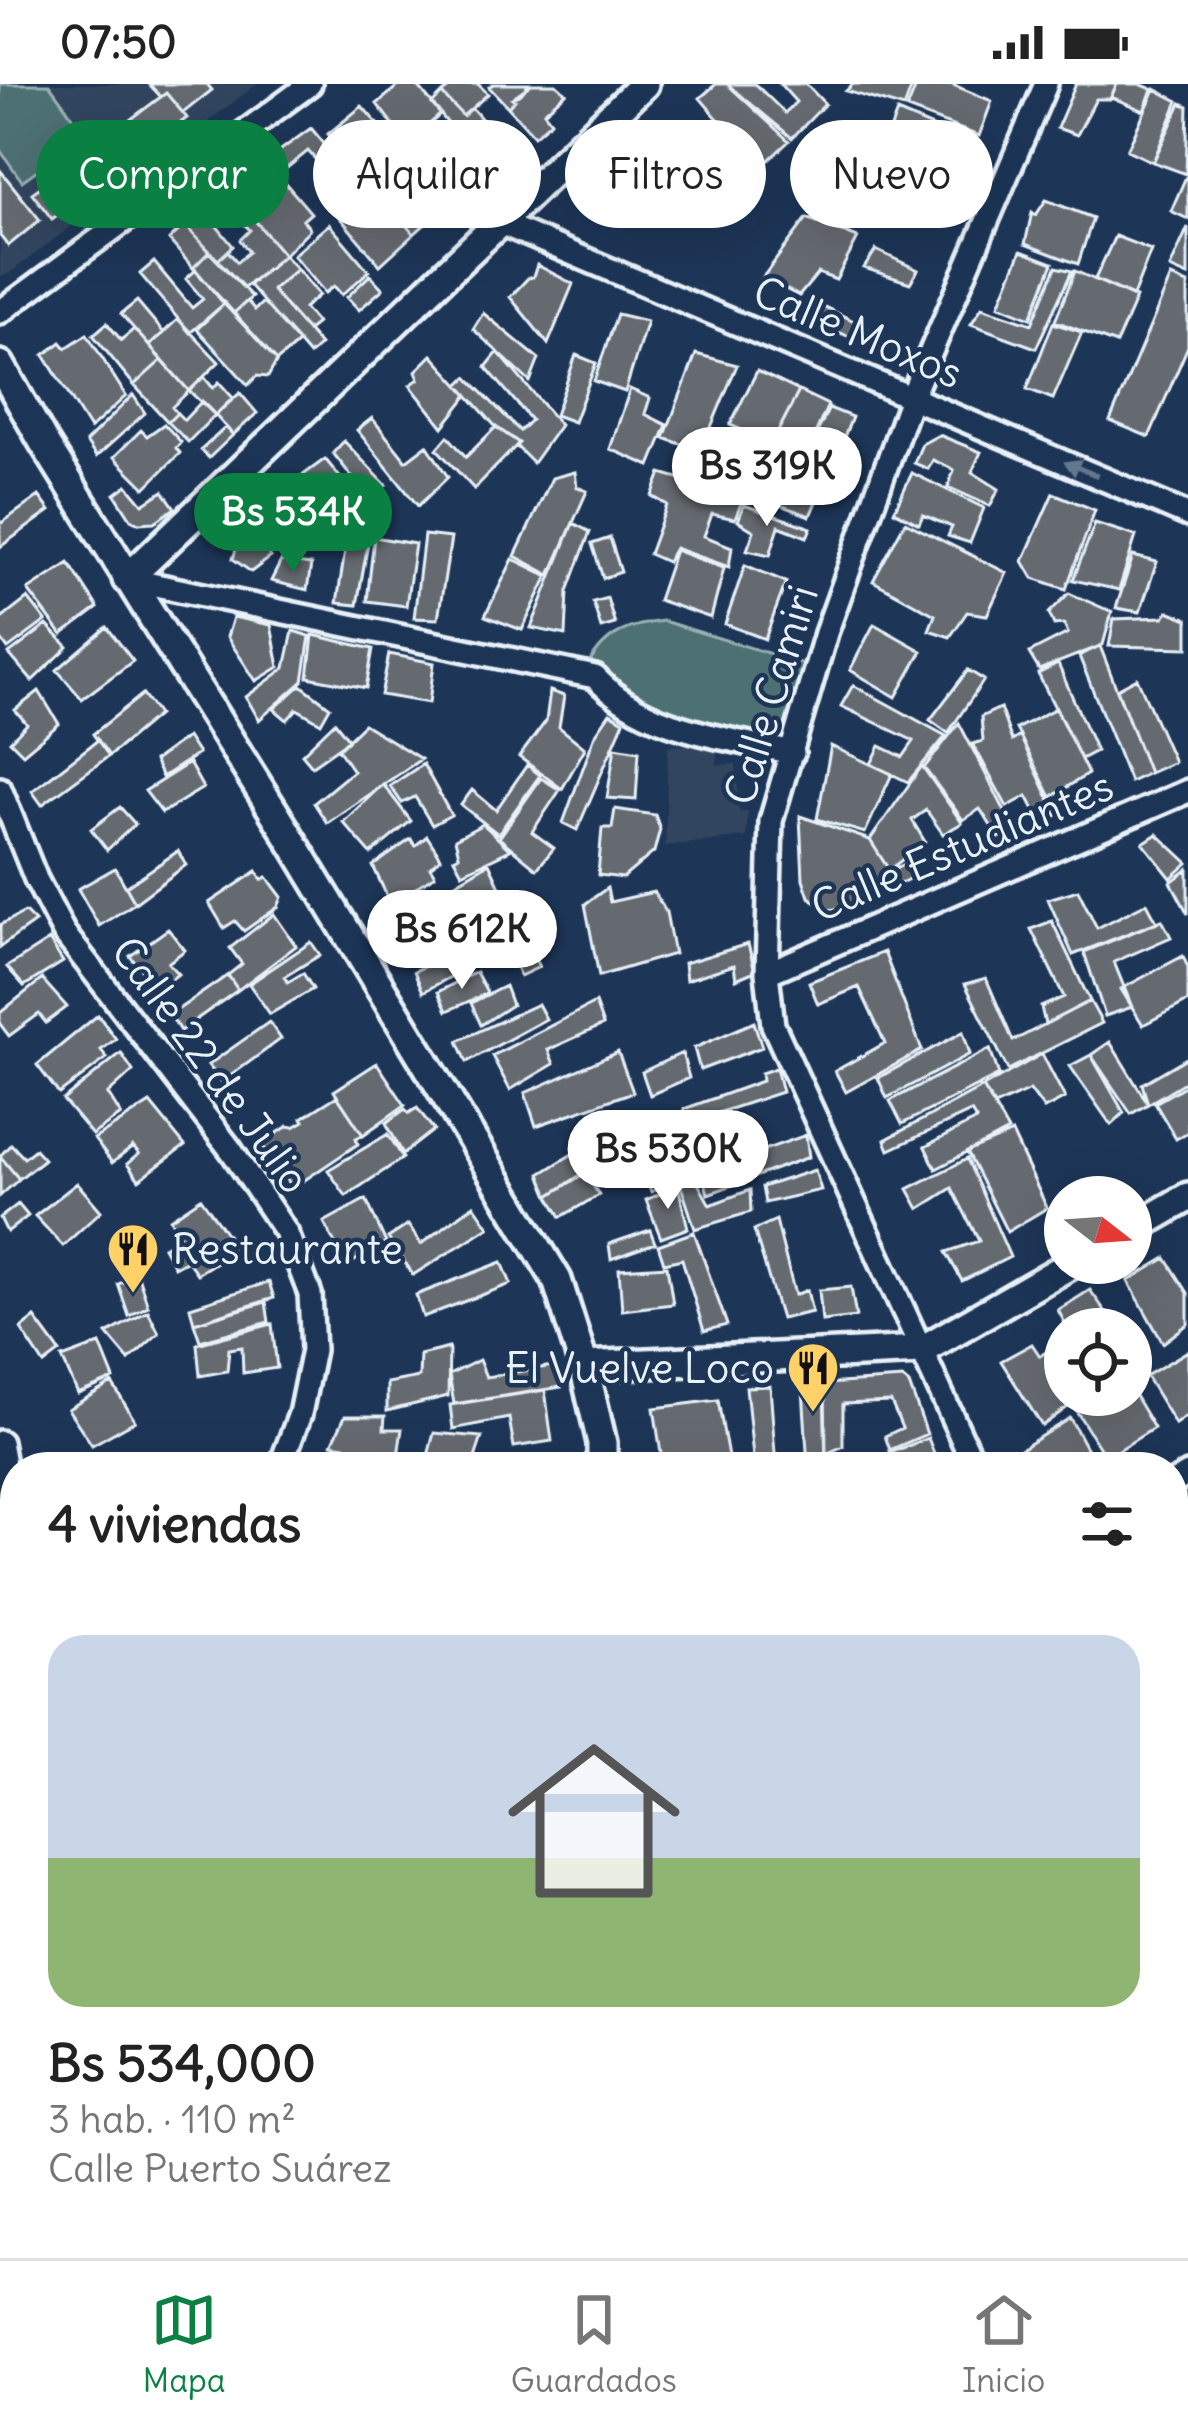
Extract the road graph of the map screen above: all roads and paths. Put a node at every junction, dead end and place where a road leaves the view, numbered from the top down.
1 (310, 84) edge
2 (644, 84) edge
3 (1046, 84) edge
4 (541, 181) edge
5 (492, 228) edge
6 (512, 228) edge
7 (0, 312) edge
8 (0, 364) edge
9 (911, 398) junction
10 (1188, 515) edge
11 (127, 579) junction
12 (794, 753) junction
13 (0, 789) edge
14 (1188, 791) edge
15 (767, 973) junction
16 (1188, 1197) edge
17 (1152, 1218) edge
18 (1044, 1280) edge
19 (922, 1350) junction
20 (584, 1366) junction
21 (286, 1452) edge
22 (602, 1452) edge
23 (968, 1452) edge

1 - 7 street
2 - 4 street
3 - 9 street, Calle Camiri
5 - 11 street
6 - 9 street, Calle Moxos
8 - 11 street
10 -> 9 street, Calle Moxos
9 - 12 street, Calle Camiri
11 - 12 street
11 - 20 street
12 - 15 street, Calle Camiri
13 - 21 street, Calle 22 de Julio
14 - 15 street, Calle Estudiantes
15 - 19 street, Calle Camiri
16 - 17 street
18 - 19 street
19 - 20 street
19 - 23 street, Calle Camiri
20 - 22 street

